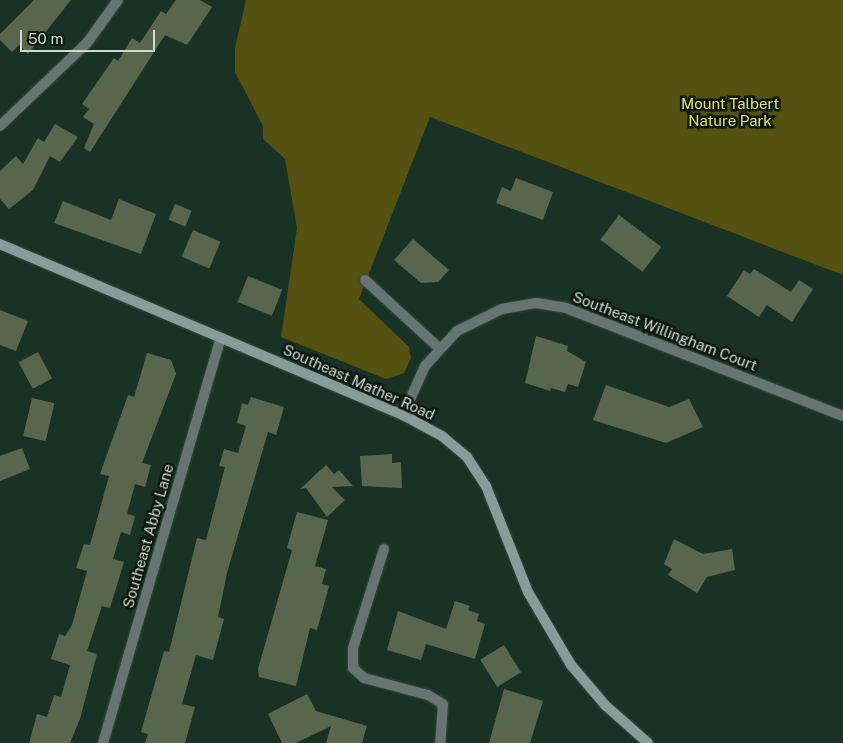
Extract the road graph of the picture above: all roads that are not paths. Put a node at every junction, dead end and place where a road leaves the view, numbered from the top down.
1 (118, 0) edge
2 (0, 126) edge
3 (0, 244) edge
4 (365, 280) dead end
5 (221, 338) junction
6 (440, 348) junction
7 (404, 415) junction
8 (843, 416) edge
9 (384, 549) dead end
10 (103, 743) edge
11 (440, 743) edge
12 (648, 743) edge

1 - 2 street
3 - 5 street, Southeast Mather Road
4 - 6 street
5 - 7 street, Southeast Mather Road
5 - 10 street, Southeast Abby Lane
6 - 7 street, Southeast Willingham Court
6 - 8 street, Southeast Willingham Court
7 - 12 street, Southeast Mather Road
9 - 11 street

